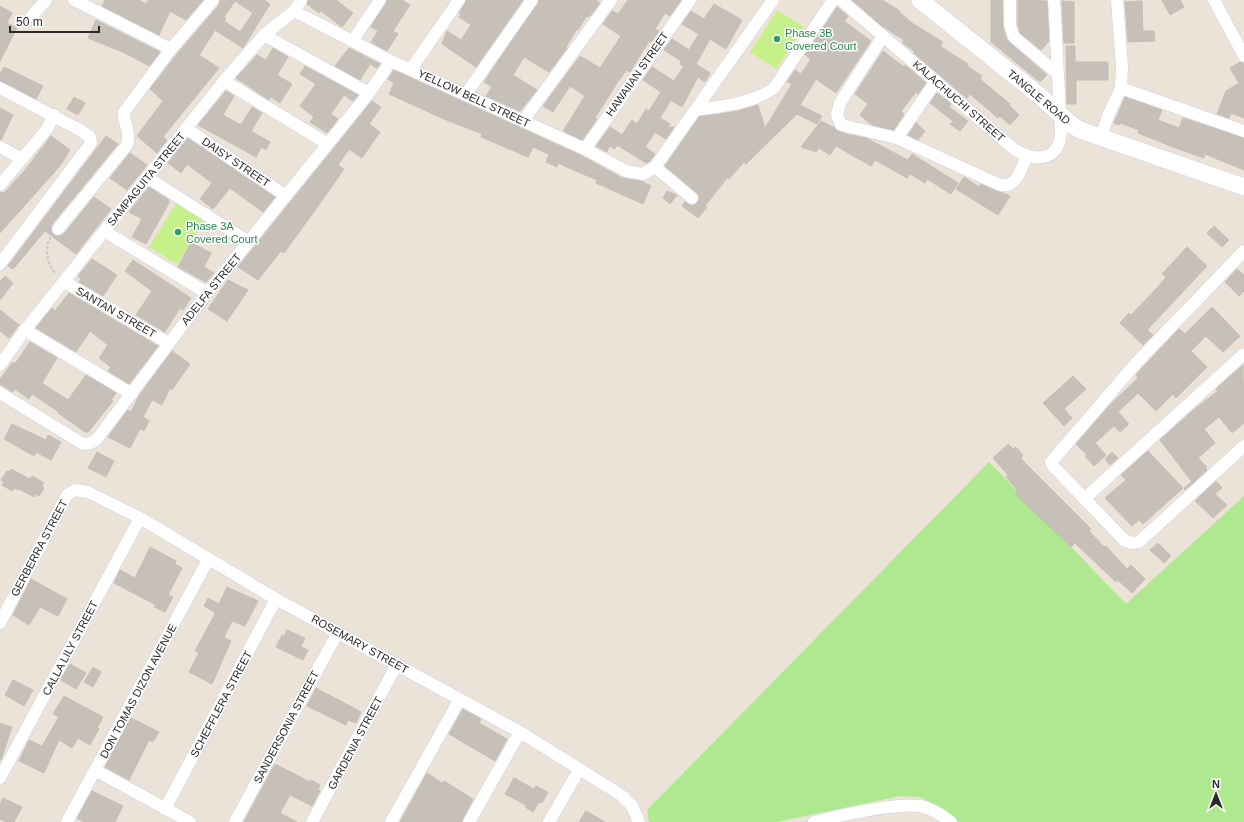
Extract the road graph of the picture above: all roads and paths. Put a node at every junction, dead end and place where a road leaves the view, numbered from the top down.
1 (46, 0) edge
2 (74, 0) edge
3 (213, 0) edge
4 (301, 0) edge
5 (380, 0) edge
6 (459, 0) edge
7 (532, 0) edge
8 (611, 0) edge
9 (690, 0) edge
10 (774, 0) edge
11 (833, 0) edge
12 (841, 0) edge
13 (920, 0) edge
14 (1010, 0) edge
15 (1054, 0) edge
16 (1117, 0) edge
17 (1214, 0) edge
18 (294, 11) junction
19 (32, 16) dead end
20 (264, 35) junction
21 (883, 36) junction
22 (353, 40) junction
23 (171, 49) junction
24 (1244, 56) edge
25 (391, 61) junction
26 (411, 69) junction
27 (1058, 74) junction
28 (224, 81) junction
29 (936, 81) junction
30 (0, 88) edge
31 (1121, 88) junction
32 (369, 93) junction
33 (466, 94) junction
34 (696, 110) junction
35 (1059, 114) junction
36 (54, 115) junction
37 (523, 121) junction
38 (187, 129) junction
39 (1244, 130) edge
40 (1101, 136) junction
41 (897, 138) junction
42 (328, 144) junction
43 (0, 147) edge
44 (585, 149) junction
45 (1027, 156) junction
46 (22, 159) junction
47 (655, 167) junction
48 (148, 178) junction
49 (0, 185) edge
50 (1244, 187) edge
51 (286, 196) junction
52 (692, 198) dead end
53 (58, 229) joint
54 (104, 230) junction
55 (249, 242) junction
56 (1244, 250) edge
57 (0, 264) edge
58 (65, 282) junction
59 (207, 293) junction
60 (25, 330) junction
61 (168, 343) junction
62 (1244, 354) edge
63 (0, 365) edge
64 (0, 393) edge
65 (132, 394) junction
66 (1244, 446) edge
67 (67, 495) joint
68 (1084, 499) junction
69 (140, 518) junction
70 (208, 560) junction
71 (276, 599) junction
72 (0, 623) edge
73 (338, 632) junction
74 (397, 664) junction
75 (460, 699) junction
76 (520, 732) junction
77 (95, 770) junction
78 (579, 770) junction
79 (0, 778) edge
80 (165, 809) junction
81 (67, 822) edge
82 (190, 822) edge
83 (235, 822) edge
84 (312, 822) edge
85 (391, 822) edge
86 (469, 822) edge
87 (549, 822) edge
88 (640, 822) edge
89 (814, 822) edge
90 (951, 822) edge

1 - 19 street
2 - 23 street
3 - 23 street
4 - 18 street, SAMPAGUITA STREET
5 - 22 street
6 - 26 street
7 - 33 street
8 - 37 street
9 - 44 street, HAWAIIAN STREET
10 - 34 street
11 - 34 street
12 - 21 street, KALACHUCHI STREET
13 - 35 street, TANGLE ROAD
14 - 27 street
15 - 27 street
16 - 31 street
17 - 24 street
18 - 20 street, SAMPAGUITA STREET
18 - 22 street, YELLOW BELL STREET
20 - 28 street, SAMPAGUITA STREET
20 - 32 street
21 - 29 street, KALACHUCHI STREET
21 - 41 street
22 - 25 street, YELLOW BELL STREET
23 - 53 street
25 - 26 street, YELLOW BELL STREET
25 - 32 street, ADELFA STREET
26 - 33 street, YELLOW BELL STREET
27 - 35 street
28 - 38 street, SAMPAGUITA STREET
28 - 42 street
29 - 41 street
29 - 45 street, KALACHUCHI STREET
30 - 36 street
31 - 39 street
31 - 40 street
32 - 42 street, ADELFA STREET
33 - 37 street, YELLOW BELL STREET
34 - 47 street
35 - 40 street, TANGLE ROAD
35 - 45 street
36 - 46 street
36 - 57 street
37 - 44 street, YELLOW BELL STREET
38 - 48 street, SAMPAGUITA STREET
38 - 51 street, DAISY STREET
40 - 50 street, TANGLE ROAD
41 - 45 street
42 - 51 street, ADELFA STREET
43 - 46 street
44 - 47 street, YELLOW BELL STREET
46 - 49 street
47 - 52 street
48 - 54 street, SAMPAGUITA STREET
48 - 55 street
51 - 55 street, ADELFA STREET
53 - 58 path
54 - 58 street, SAMPAGUITA STREET
54 - 59 street
55 - 59 street, ADELFA STREET
56 - 68 street
58 - 60 street, SAMPAGUITA STREET
58 - 61 street, SANTAN STREET
59 - 61 street, ADELFA STREET
60 - 63 street, SAMPAGUITA STREET
60 - 65 street
61 - 65 street, ADELFA STREET
62 - 68 street
64 - 65 street, ADELFA STREET
66 - 68 street
67 - 69 street, ROSEMARY STREET
67 - 72 street, GERBERRA STREET
69 - 70 street, ROSEMARY STREET
69 - 79 street, CALLA LILY STREET
70 - 71 street, ROSEMARY STREET
70 - 77 street, DON TOMAS DIZON AVENUE
71 - 73 street, ROSEMARY STREET
71 - 80 street, SCHEFFLERA STREET
73 - 74 street, ROSEMARY STREET
73 - 83 street, SANDERSONIA STREET
74 - 75 street, ROSEMARY STREET
74 - 84 street, GARDENIA STREET
75 - 76 street, ROSEMARY STREET
75 - 85 street
76 - 78 street, ROSEMARY STREET
76 - 86 street
77 - 80 street
77 - 81 street, DON TOMAS DIZON AVENUE
78 - 87 street
78 - 88 street, ROSEMARY STREET
80 - 82 street
89 - 90 street

